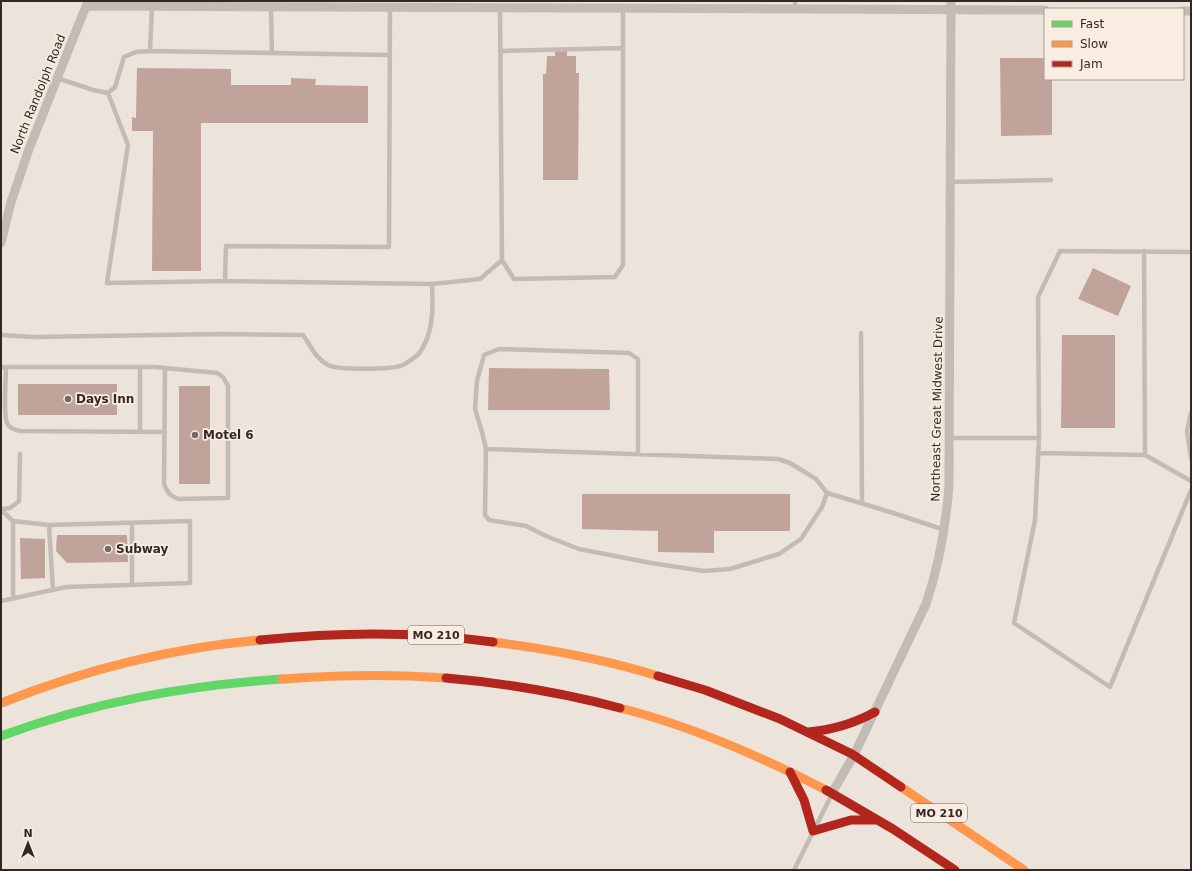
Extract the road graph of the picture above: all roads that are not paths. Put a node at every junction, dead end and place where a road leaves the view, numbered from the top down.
1 (87, 3) edge
2 (514, 5) edge
3 (639, 5) edge
4 (795, 5) edge
5 (901, 5) edge
6 (152, 6) junction
7 (951, 6) edge
8 (271, 7) junction
9 (390, 7) junction
10 (500, 8) junction
11 (623, 9) junction
12 (1044, 10) edge
13 (623, 48) junction
14 (150, 51) junction
15 (500, 51) junction
16 (272, 53) junction
17 (390, 55) junction
18 (57, 78) junction
19 (108, 93) junction
20 (1051, 180) dead end
21 (950, 182) junction
22 (1, 243) edge
23 (1144, 251) junction
24 (1191, 252) edge
25 (502, 260) junction
26 (225, 281) junction
27 (432, 284) junction
28 (861, 333) dead end
29 (1, 335) edge
30 (4, 367) edge
31 (140, 367) junction
32 (165, 368) junction
33 (1191, 413) edge
34 (140, 432) junction
35 (165, 432) junction
36 (949, 438) junction
37 (1039, 438) junction
38 (486, 449) junction
39 (1038, 453) junction
40 (20, 454) dead end
41 (638, 454) junction
42 (1145, 455) junction
43 (1191, 458) edge
44 (1191, 481) edge
45 (1191, 490) edge
46 (827, 493) junction
47 (862, 503) junction
48 (1, 510) edge
49 (13, 521) junction
50 (132, 523) junction
51 (49, 525) junction
52 (944, 530) junction
53 (132, 585) junction
54 (52, 590) junction
55 (13, 599) junction
56 (1, 601) edge
57 (2, 702) edge
58 (875, 712) junction
59 (808, 732) junction
60 (1, 736) edge
61 (854, 756) junction
62 (790, 772) junction
63 (832, 793) junction
64 (877, 820) junction
65 (813, 831) junction
66 (794, 870) edge
67 (955, 870) edge
68 (1024, 870) edge

1 - 6 street
1 - 18 street, North Randolph Road
2 - 10 street
2 - 11 street
3 - 4 street
3 - 11 street
4 - 5 street
5 - 7 street
6 - 8 street
6 - 14 lane
7 - 12 street
7 - 21 street, Northeast Great Midwest Drive
8 - 9 street
8 - 16 lane
9 - 10 street
9 - 17 lane
10 - 15 lane
11 - 13 lane
13 - 15 lane
13 - 25 lane
14 - 16 lane
14 - 19 lane
15 - 25 lane
16 - 17 lane
17 - 26 lane
18 - 19 lane
18 - 22 street, North Randolph Road
19 - 26 lane
20 - 21 lane
21 - 36 street, Northeast Great Midwest Drive
23 - 24 lane
23 - 37 lane
23 - 42 lane
25 - 27 lane
26 - 27 lane
27 - 29 lane
28 - 47 lane
30 - 31 lane
30 - 34 lane
31 - 32 lane
31 - 34 lane
32 - 35 lane
32 - 35 lane
33 - 43 lane
34 - 35 lane
36 - 37 lane
36 - 52 street, Northeast Great Midwest Drive
37 - 39 lane
38 - 41 lane
38 - 41 lane
38 - 46 lane
39 - 42 lane
39 - 45 lane
40 - 48 lane
41 - 46 lane
42 - 44 lane
46 - 47 lane
47 - 52 lane
48 - 49 lane
49 - 51 lane
49 - 55 lane
50 - 51 lane
50 - 53 lane
50 - 53 lane
51 - 54 lane
52 - 58 street, Northeast Great Midwest Drive
53 - 54 lane
54 - 55 lane
55 - 56 lane
57 - 59 highway, MO 210
58 - 59 highway
58 - 61 street, Northeast Great Midwest Drive
59 - 61 highway, MO 210
60 - 62 highway, MO 210
61 - 63 street, Northeast Great Midwest Drive
61 - 68 highway, MO 210
62 - 63 highway, MO 210
62 - 65 highway
63 - 64 highway, MO 210
63 - 65 lane
64 - 65 highway
64 - 67 highway, MO 210
65 - 66 lane

